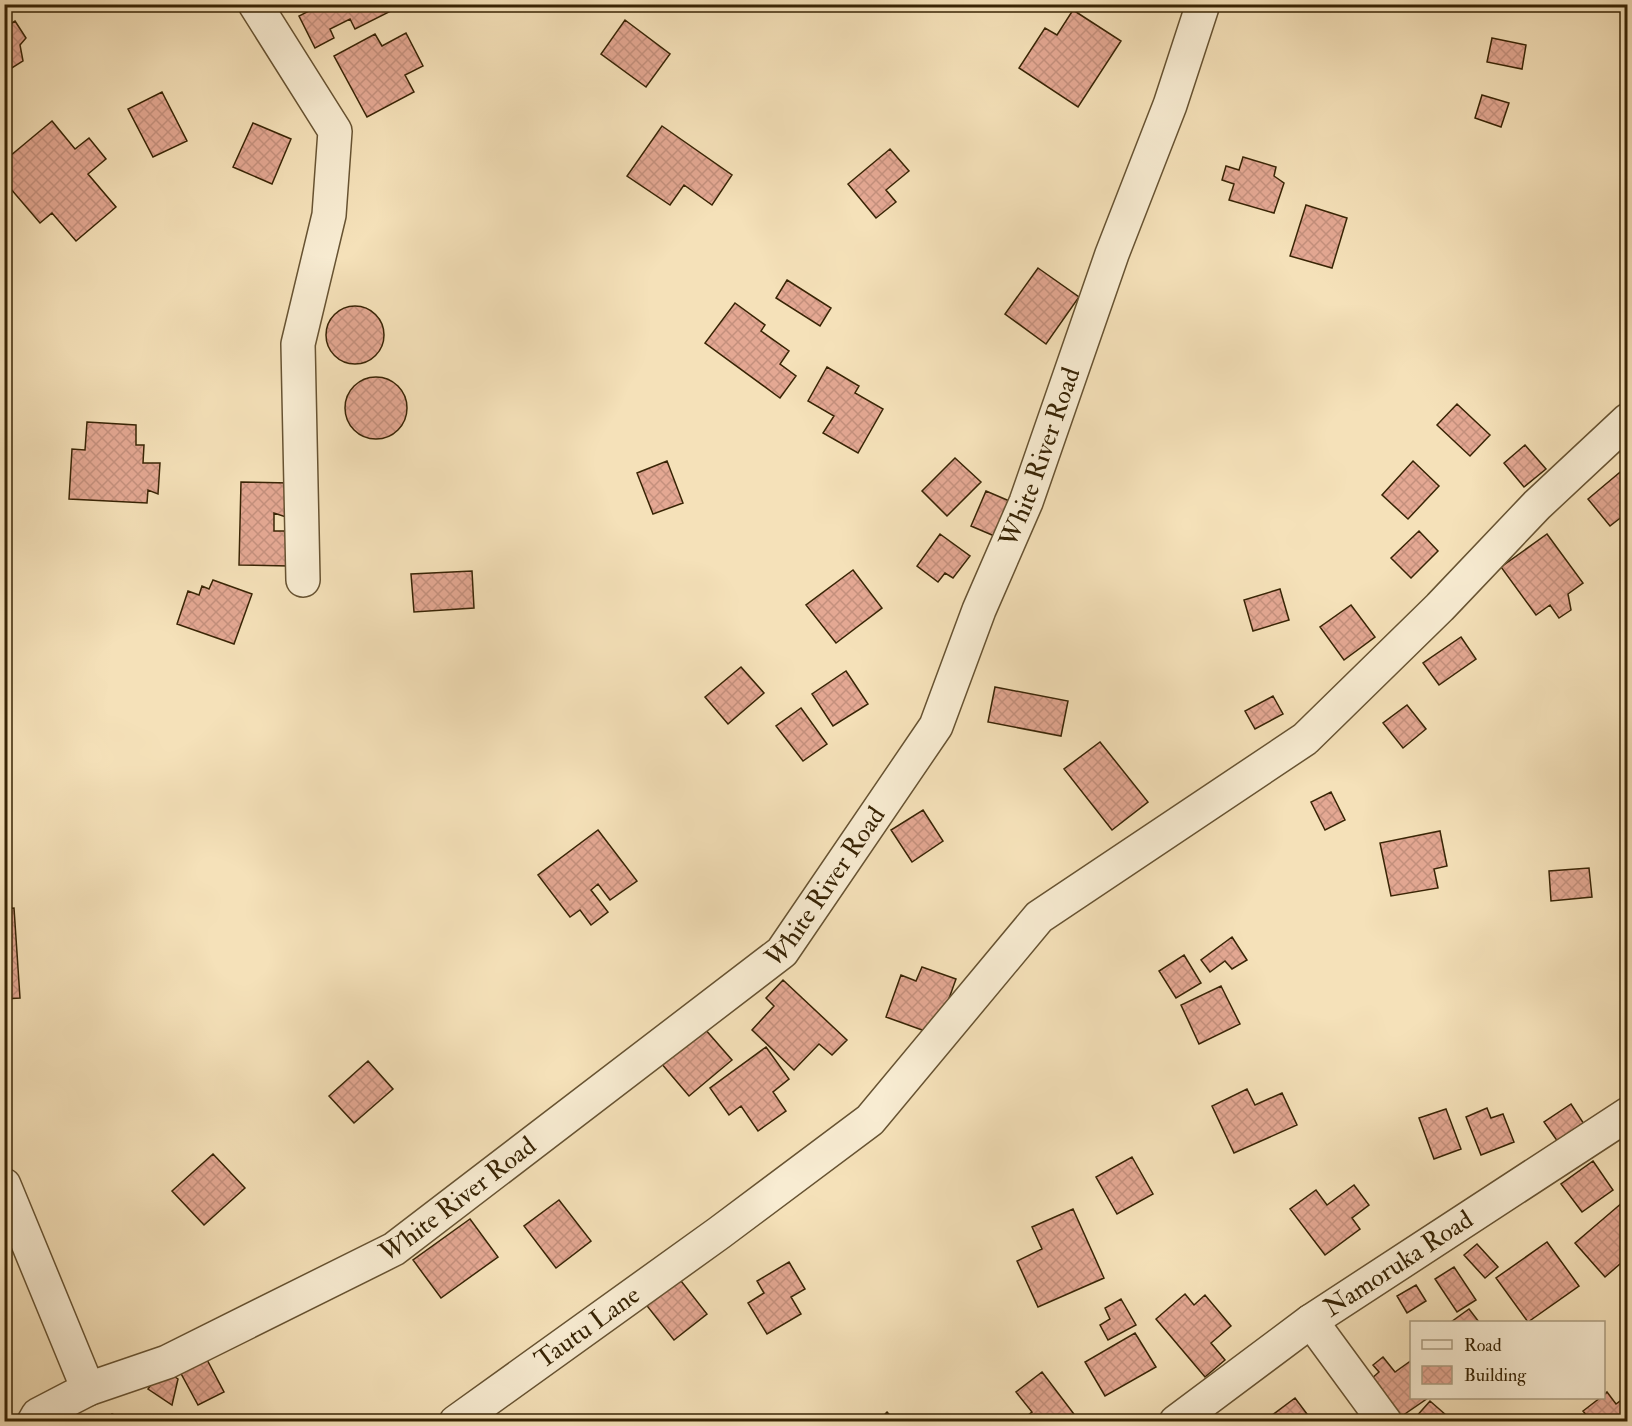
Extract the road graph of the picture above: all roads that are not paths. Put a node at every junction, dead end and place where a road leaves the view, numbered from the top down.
1 (255, 4) edge
2 (1203, 4) edge
3 (1628, 420) edge
4 (303, 580) dead end
5 (1628, 1114) edge
6 (4, 1185) edge
7 (1311, 1321) junction
8 (88, 1389) junction
9 (34, 1422) edge
10 (456, 1422) edge
11 (1176, 1422) edge
12 (1385, 1422) edge

1 - 4 street
2 - 8 street, White River Road
3 - 10 street, Tautu Lane
5 - 7 street, Namoruka Road
6 - 8 street
7 - 11 street, Namoruka Road
7 - 12 street
8 - 9 street, White River Road

